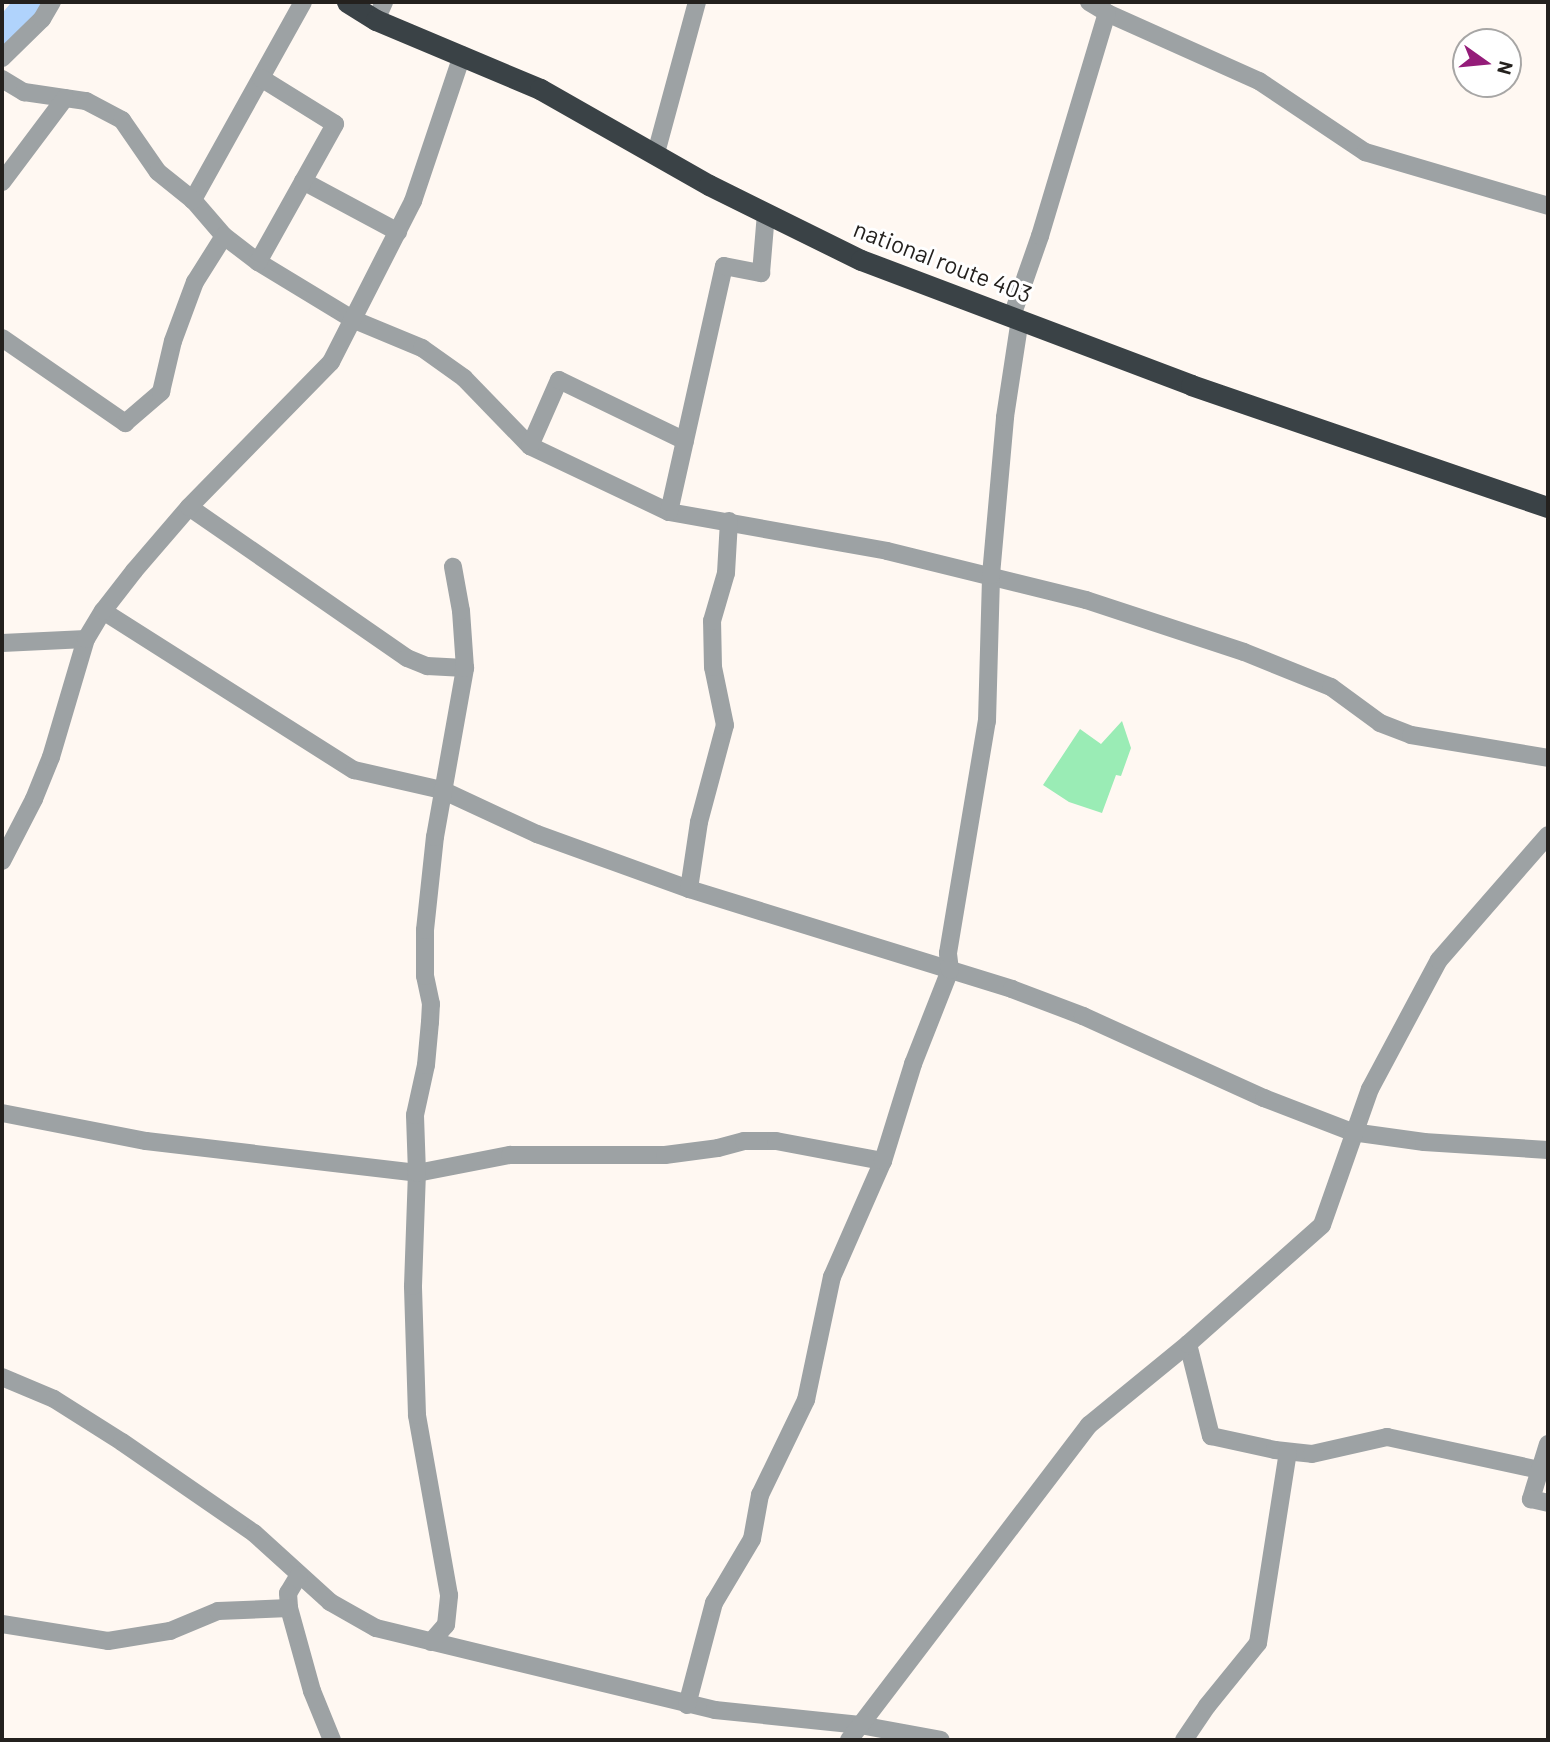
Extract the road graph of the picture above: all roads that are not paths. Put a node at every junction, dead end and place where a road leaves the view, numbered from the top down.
1 (52, 2) edge
2 (303, 2) edge
3 (347, 2) edge
4 (697, 2) edge
5 (1088, 2) edge
6 (380, 11) edge
7 (1107, 13) junction
8 (462, 55) junction
9 (2, 58) edge
10 (261, 78) junction
11 (2, 79) edge
12 (65, 98) junction
13 (656, 153) junction
14 (303, 181) junction
15 (2, 182) edge
16 (193, 200) junction
17 (1548, 206) edge
18 (766, 214) junction
19 (398, 232) junction
20 (224, 236) junction
21 (258, 262) junction
22 (1016, 317) junction
23 (352, 319) junction
24 (2, 338) edge
25 (685, 441) junction
26 (530, 446) junction
27 (189, 507) junction
28 (1548, 507) edge
29 (669, 512) junction
30 (729, 521) junction
31 (453, 568) dead end
32 (990, 575) junction
33 (103, 611) junction
34 (86, 639) junction
35 (2, 643) edge
36 (464, 668) junction
37 (1548, 758) edge
38 (442, 790) junction
39 (1548, 835) edge
40 (2, 861) edge
41 (690, 889) junction
42 (950, 970) junction
43 (2, 1113) edge
44 (1352, 1132) junction
45 (1548, 1150) edge
46 (883, 1161) junction
47 (417, 1173) junction
48 (1188, 1344) junction
49 (2, 1377) edge
50 (1548, 1444) edge
51 (1288, 1451) junction
52 (1540, 1470) junction
53 (1548, 1503) edge
54 (299, 1575) junction
55 (289, 1608) junction
56 (2, 1624) edge
57 (432, 1642) junction
58 (687, 1705) junction
59 (860, 1725) junction
60 (332, 1740) edge
61 (849, 1740) edge
62 (941, 1740) edge
63 (1184, 1740) edge

1 - 9 street
2 - 10 street
3 - 6 highway, national route 403
4 - 13 street
5 - 7 street
6 - 8 highway, national route 403
7 - 17 street
7 - 22 street
8 - 13 highway, national route 403
8 - 19 street
10 - 14 street
10 - 16 street
11 - 12 street
12 - 15 street
12 - 16 street
13 - 18 highway, national route 403
14 - 19 street
14 - 21 street
16 - 20 street
18 - 22 highway, national route 403
18 - 25 street
19 - 23 street
20 - 21 street
20 - 24 street
21 - 23 street
22 - 28 highway, national route 403
22 - 32 street
23 - 26 street
23 - 27 street
25 - 26 street
25 - 29 street
26 - 29 street
27 - 33 street
27 - 36 street
29 - 30 street
30 - 32 street
30 - 41 street
31 - 36 street
32 - 37 street
32 - 42 street
33 - 34 street
33 - 38 street
34 - 35 street
34 - 40 street
36 - 38 street
38 - 41 street
38 - 47 street
39 - 44 street
41 - 42 street
42 - 44 street
42 - 46 street
43 - 47 street
44 - 45 street
44 - 48 street
46 - 47 street
46 - 58 street
47 - 57 street
48 - 51 street
48 - 59 street
49 - 54 street
50 - 52 street
51 - 52 street
51 - 63 street
52 - 53 street
54 - 55 street
54 - 57 street
55 - 56 street
55 - 60 street
57 - 58 street
58 - 59 street
59 - 61 street
59 - 62 street

